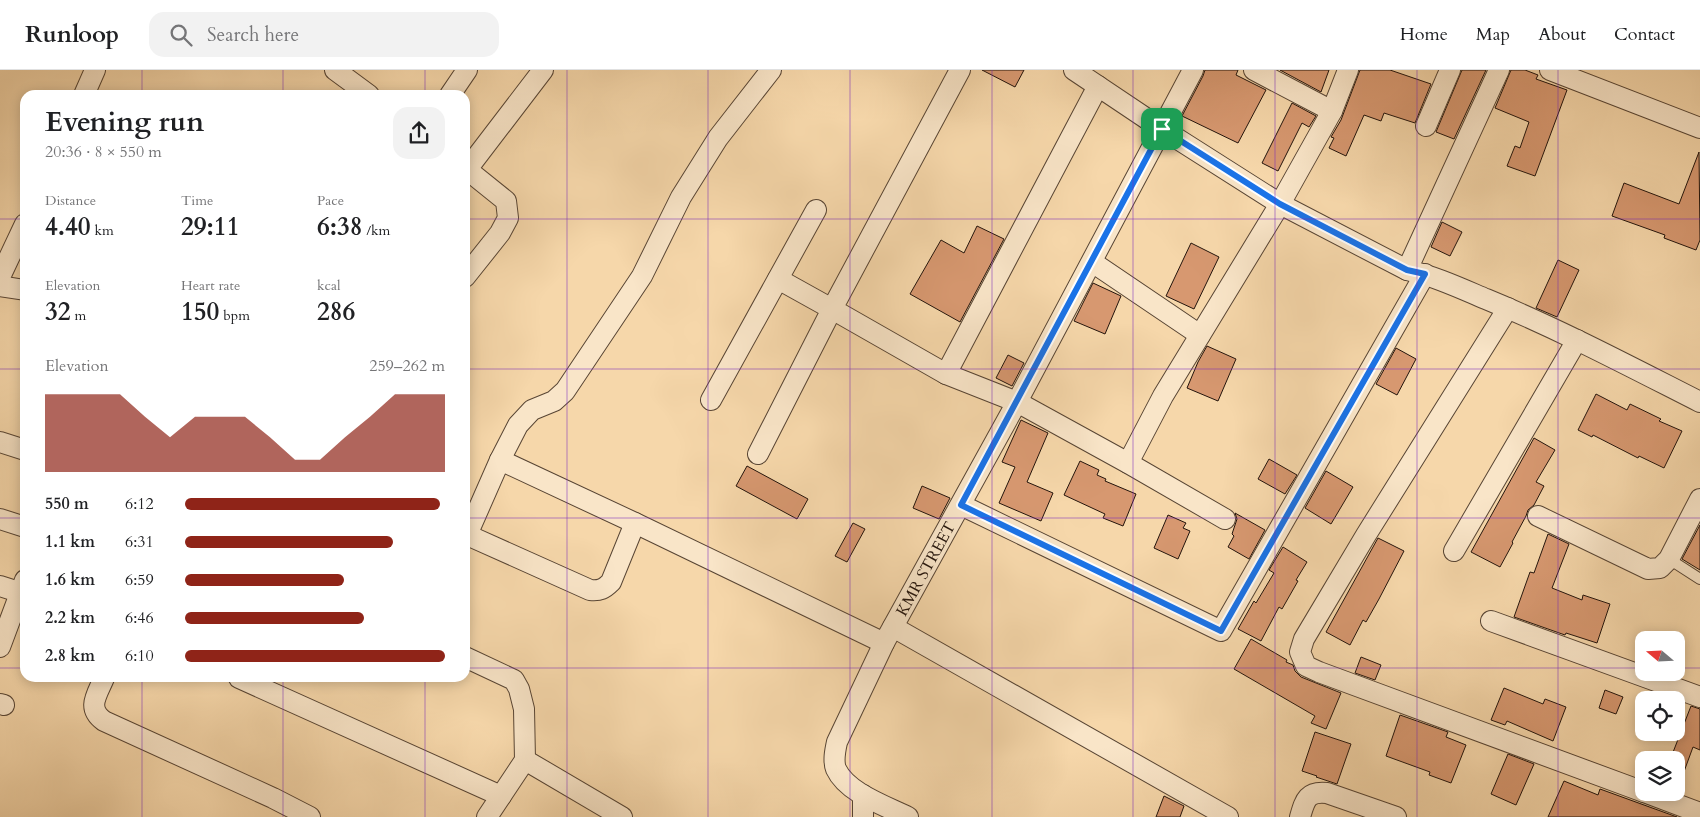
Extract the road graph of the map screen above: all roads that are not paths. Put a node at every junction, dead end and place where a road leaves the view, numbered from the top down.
1 (95, 70) edge
2 (335, 70) edge
3 (467, 70) edge
4 (543, 70) edge
5 (771, 70) edge
6 (960, 70) edge
7 (1074, 70) edge
8 (1193, 70) edge
9 (1254, 70) edge
10 (1348, 70) edge
11 (1450, 70) edge
12 (1500, 70) edge
13 (1550, 70) edge
14 (1098, 86) junction
15 (86, 90) edge
16 (362, 90) edge
17 (453, 90) edge
18 (1332, 111) junction
19 (1426, 126) dead end
20 (1700, 128) edge
21 (1162, 129) junction
22 (470, 165) edge
23 (470, 173) edge
24 (1280, 204) junction
25 (816, 210) dead end
26 (20, 235) edge
27 (1092, 262) junction
28 (470, 271) edge
29 (1416, 272) junction
30 (0, 277) edge
31 (778, 279) junction
32 (0, 286) edge
33 (20, 289) edge
34 (1508, 308) junction
35 (832, 309) junction
36 (1200, 335) junction
37 (1577, 340) junction
38 (946, 374) junction
39 (710, 400) dead end
40 (1017, 402) junction
41 (1700, 402) edge
42 (0, 442) edge
43 (20, 448) edge
44 (758, 454) dead end
45 (500, 460) junction
46 (1128, 463) junction
47 (1700, 499) edge
48 (961, 505) junction
49 (1538, 516) dead end
50 (0, 519) edge
51 (1225, 519) dead end
52 (635, 523) junction
53 (20, 525) edge
54 (470, 526) edge
55 (470, 537) edge
56 (1454, 551) dead end
57 (1669, 559) junction
58 (1700, 579) edge
59 (0, 586) edge
60 (20, 589) edge
61 (20, 597) edge
62 (1491, 621) dead end
63 (888, 635) junction
64 (0, 647) edge
65 (470, 659) edge
66 (102, 682) edge
67 (266, 683) edge
68 (1700, 696) edge
69 (525, 760) junction
70 (1635, 789) edge
71 (863, 795) junction
72 (501, 796) junction
73 (1668, 801) edge
74 (1700, 813) edge
75 (310, 817) edge
76 (487, 817) edge
77 (622, 817) edge
78 (863, 817) edge
79 (908, 817) edge
80 (1228, 817) edge
81 (1300, 817) edge
82 (1396, 817) edge

1 - 15 street
2 - 16 street
3 - 17 street
4 - 22 street
5 - 45 street
6 - 35 street
7 - 14 street
8 - 21 street, KMR STREET
9 - 18 street
10 - 18 street
11 - 19 street
12 - 29 street
13 - 20 street
14 - 21 street
14 - 38 street
18 - 24 street
21 - 24 street
21 - 27 street, KMR STREET
23 - 28 street
24 - 29 street
24 - 36 street
25 - 31 street
26 - 30 street
27 - 36 street
27 - 40 street, KMR STREET
29 - 34 street
29 - 48 street
31 - 35 street
31 - 39 street
32 - 33 street
34 - 37 street
34 - 70 street
35 - 38 street
35 - 44 street
36 - 46 street
37 - 41 street
37 - 56 street
38 - 40 street
40 - 46 street
40 - 48 street, KMR STREET
42 - 43 street
45 - 52 street
45 - 54 street
46 - 51 street
47 - 57 street
48 - 63 street, KMR STREET
49 - 57 street
50 - 53 street
52 - 55 street
52 - 63 street
57 - 58 lane
59 - 60 street
61 - 64 street
62 - 68 street
63 - 71 street, KMR STREET
63 - 80 street
65 - 69 street
66 - 75 street
67 - 72 street
69 - 72 street
69 - 77 street
71 - 78 street
71 - 79 street, KMR STREET
72 - 76 street
73 - 74 street
81 - 82 street

